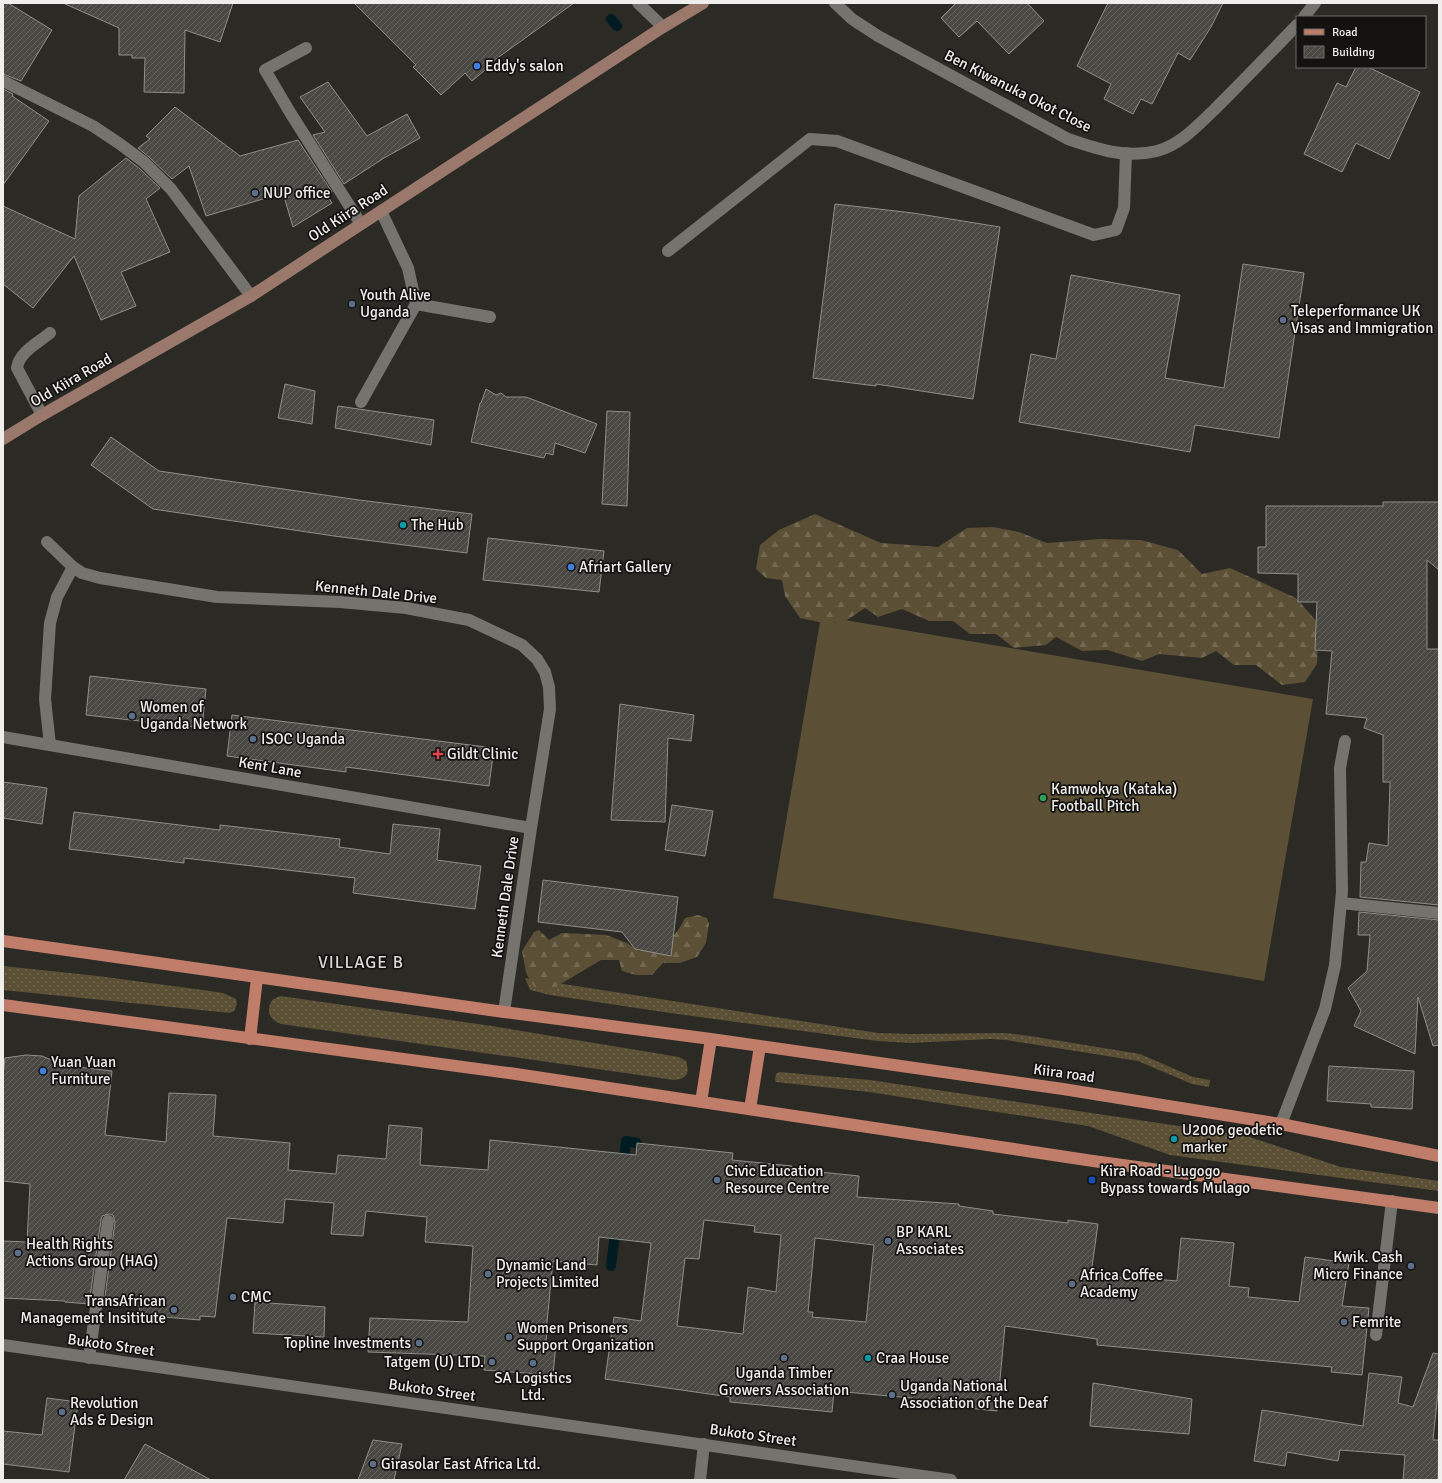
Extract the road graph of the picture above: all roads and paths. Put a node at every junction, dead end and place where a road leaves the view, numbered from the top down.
1 (638, 3) edge
2 (704, 3) edge
3 (835, 3) edge
4 (1315, 3) edge
5 (1305, 16) edge
6 (1296, 25) edge
7 (663, 27) junction
8 (306, 48) dead end
9 (3, 81) edge
10 (1126, 153) junction
11 (381, 211) junction
12 (361, 224) junction
13 (668, 251) dead end
14 (251, 296) junction
15 (416, 304) junction
16 (490, 317) dead end
17 (50, 333) dead end
18 (361, 402) dead end
19 (42, 416) junction
20 (3, 439) edge
21 (47, 542) dead end
22 (73, 567) junction
23 (3, 737) edge
24 (1345, 741) dead end
25 (50, 745) junction
26 (531, 828) junction
27 (1341, 903) junction
28 (1439, 913) edge
29 (3, 941) edge
30 (257, 978) junction
31 (3, 1005) edge
32 (504, 1012) junction
33 (711, 1038) junction
34 (250, 1039) junction
35 (760, 1046) junction
36 (701, 1102) junction
37 (750, 1109) junction
38 (1281, 1124) junction
39 (1439, 1156) edge
40 (1392, 1201) junction
41 (1439, 1208) edge
42 (108, 1221) dead end
43 (1376, 1335) dead end
44 (3, 1345) edge
45 (89, 1358) junction
46 (704, 1444) junction
47 (700, 1480) edge
48 (951, 1480) edge

1 - 7 street
2 - 7 street, Old Kiira Road
3 - 10 street, Ben Kiwanuka Okot Close
4 - 5 street
6 - 10 street, Ben Kiwanuka Okot Close
7 - 11 street, Old Kiira Road
8 - 12 street
9 - 14 street
10 - 13 street
11 - 12 street, Old Kiira Road
11 - 15 street
12 - 14 street, Old Kiira Road
14 - 19 street, Old Kiira Road
15 - 16 street
15 - 18 street
17 - 19 street
19 - 20 street, Old Kiira Road
21 - 22 street, Kenneth Dale Drive
22 - 25 street
22 - 26 street, Kenneth Dale Drive
23 - 25 street, Kent Lane
24 - 27 street
25 - 26 street, Kent Lane
26 - 32 street, Kenneth Dale Drive
27 - 28 street
27 - 38 street
29 - 30 main road, Kiira road
30 - 32 main road, Kiira road
30 - 34 main road
31 - 34 main road
32 - 33 main road, Kiira road
33 - 35 main road, Kiira road
33 - 36 main road
34 - 36 main road
35 - 37 main road
35 - 38 main road, Kiira road
36 - 37 main road
37 - 40 main road
38 - 39 main road, Kiira road
40 - 41 main road
40 - 43 street
42 - 45 street
44 - 45 street, Bukoto Street
45 - 46 street, Bukoto Street
46 - 47 street
46 - 48 street, Bukoto Street

